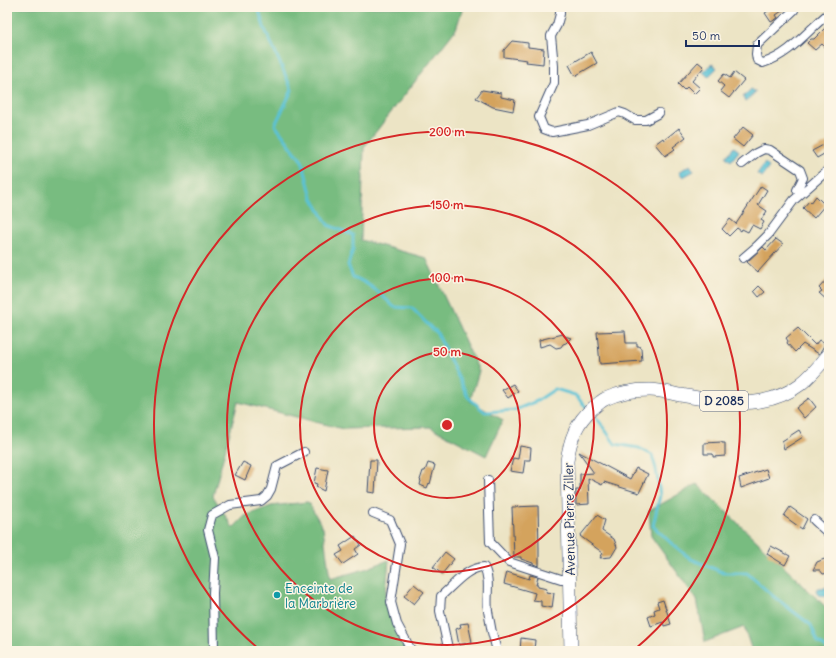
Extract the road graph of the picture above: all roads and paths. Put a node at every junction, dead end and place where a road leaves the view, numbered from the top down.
1 (560, 7) edge
2 (794, 10) dead end
3 (829, 13) edge
4 (659, 113) dead end
5 (742, 164) dead end
6 (829, 169) edge
7 (800, 194) junction
8 (742, 258) dead end
9 (829, 354) edge
10 (304, 452) dead end
11 (488, 480) dead end
12 (373, 512) dead end
13 (814, 520) dead end
14 (829, 534) edge
15 (569, 579) junction
16 (214, 651) edge
17 (413, 651) edge
18 (447, 651) edge
19 (497, 651) edge
20 (571, 651) edge

1 - 4 street
2 - 3 street
5 - 7 street
6 - 7 street
7 - 8 street
9 - 15 main road, Avenue Pierre Ziller / D 2085
10 - 16 street
11 - 15 street
12 - 17 street
13 - 14 street
15 - 20 main road, Avenue Pierre Ziller / D 2085
18 - 19 street

